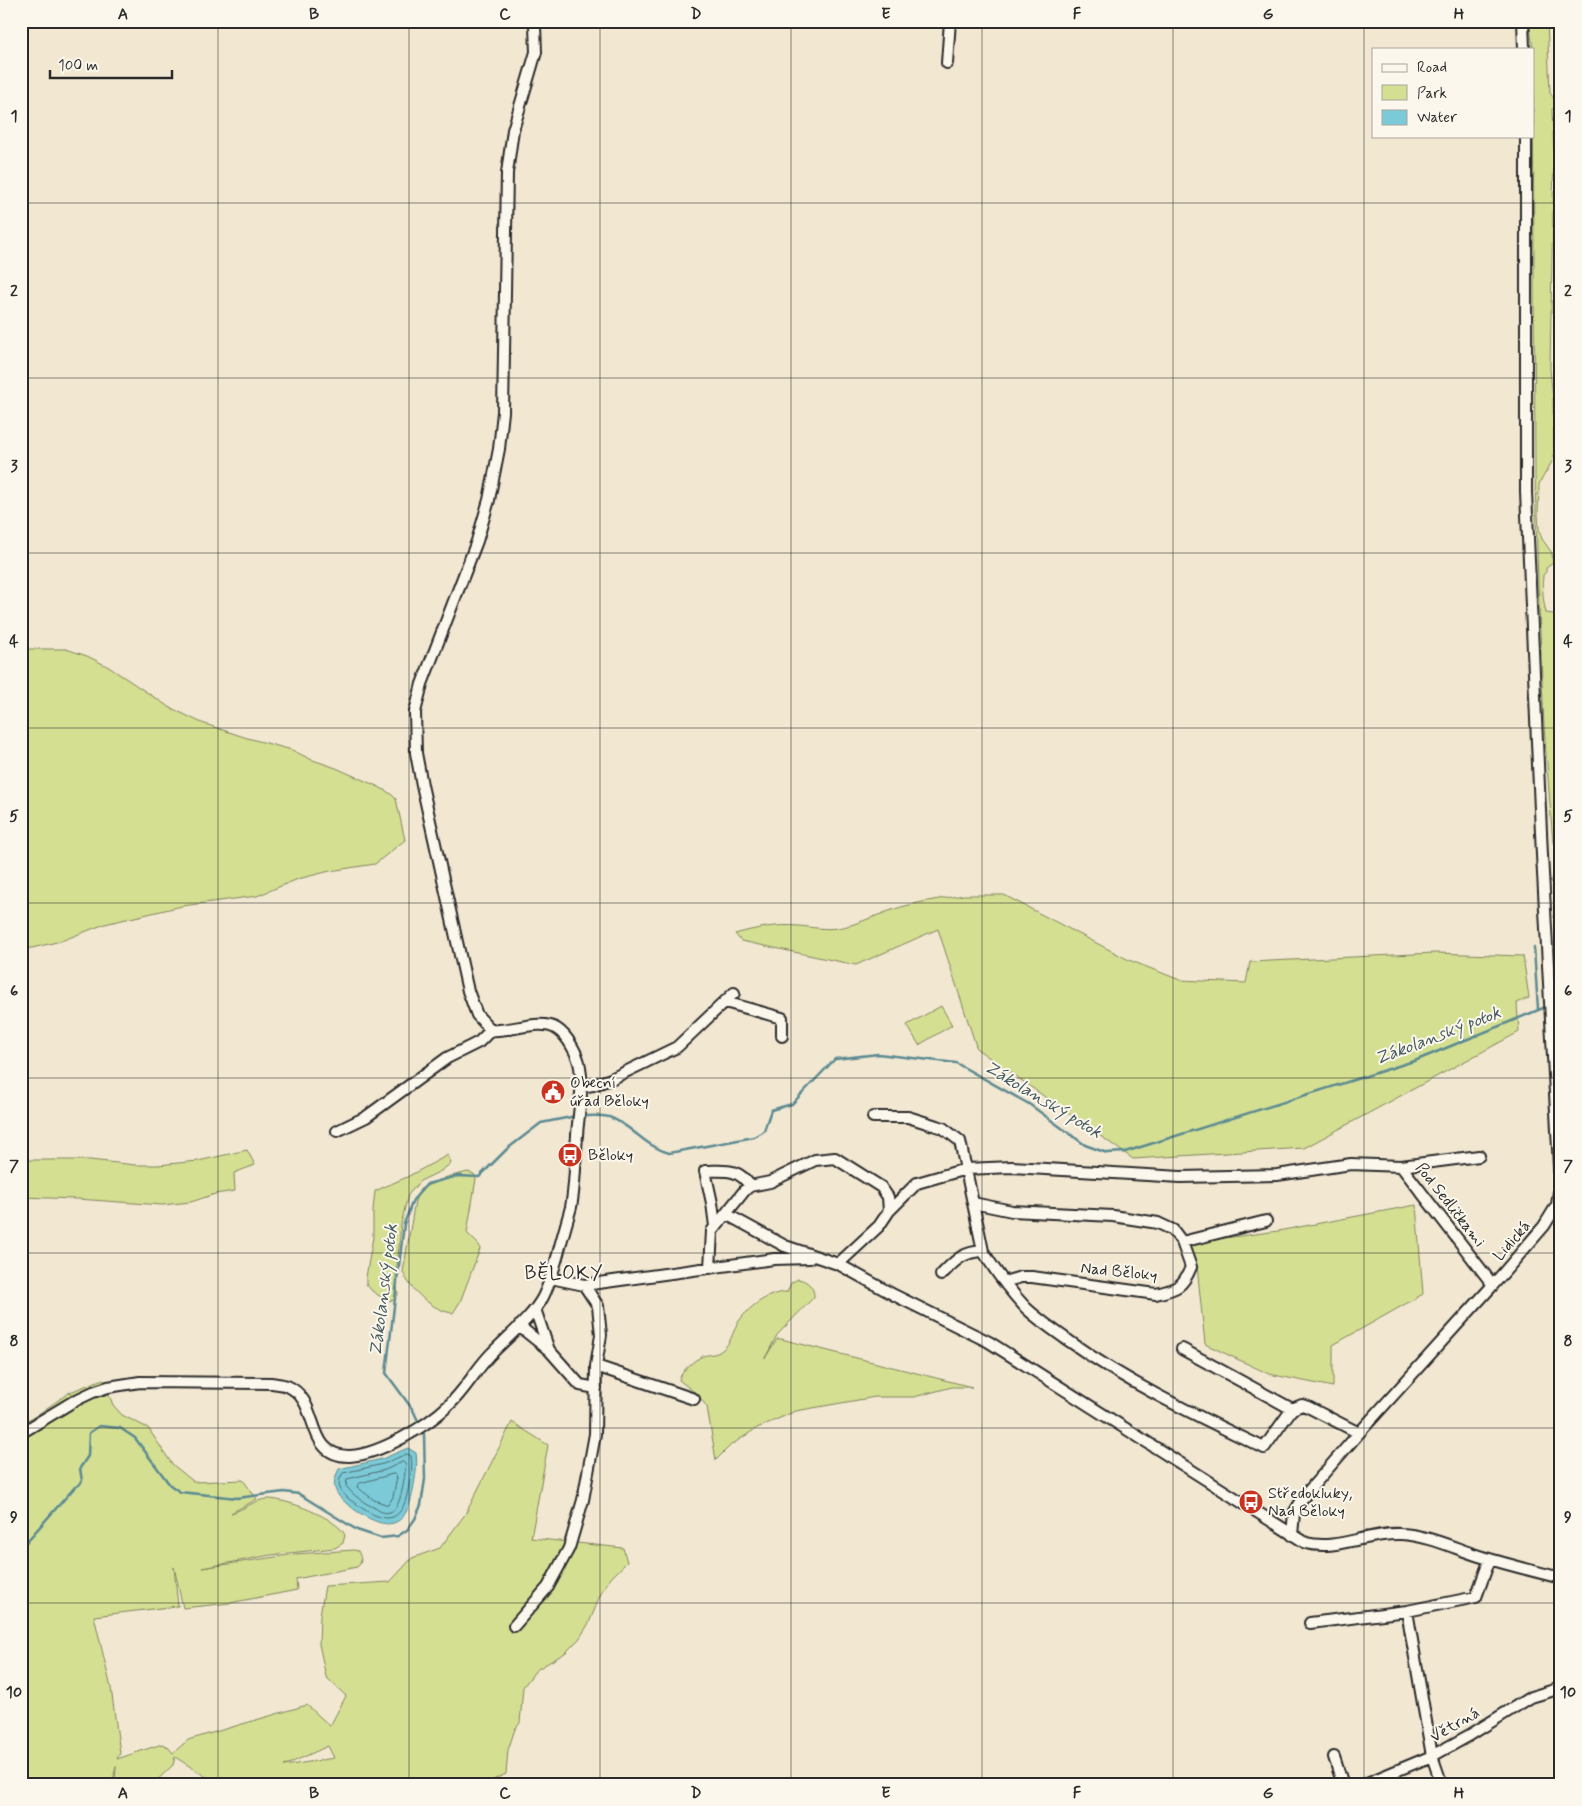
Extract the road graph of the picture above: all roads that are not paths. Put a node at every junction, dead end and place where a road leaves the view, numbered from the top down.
1 (533, 21) edge
2 (950, 21) edge
3 (1523, 21) edge
4 (1524, 48) edge
5 (947, 63) dead end
6 (1526, 138) edge
7 (734, 993) dead end
8 (725, 1002) junction
9 (491, 1030) junction
10 (782, 1036) dead end
11 (581, 1087) junction
12 (873, 1117) dead end
13 (337, 1131) dead end
14 (1559, 1141) edge
15 (1478, 1156) dead end
16 (1401, 1166) junction
17 (966, 1170) junction
18 (1560, 1185) edge
19 (750, 1186) junction
20 (1561, 1198) edge
21 (973, 1203) junction
22 (889, 1211) junction
23 (726, 1214) junction
24 (1266, 1221) dead end
25 (715, 1226) junction
26 (1182, 1242) junction
27 (983, 1251) junction
28 (816, 1258) junction
29 (838, 1264) junction
30 (710, 1268) junction
31 (941, 1276) dead end
32 (551, 1278) junction
33 (1004, 1282) junction
34 (584, 1285) junction
35 (1493, 1286) junction
36 (535, 1309) junction
37 (519, 1326) junction
38 (1182, 1349) dead end
39 (549, 1350) junction
40 (596, 1366) junction
41 (596, 1388) junction
42 (694, 1399) dead end
43 (1292, 1409) junction
44 (21, 1433) edge
45 (1359, 1433) junction
46 (1292, 1535) junction
47 (1490, 1559) junction
48 (1561, 1578) edge
49 (1407, 1611) junction
50 (1310, 1623) dead end
51 (514, 1626) dead end
52 (1561, 1688) edge
53 (1432, 1756) junction
54 (1334, 1757) dead end
55 (1561, 1783) edge
56 (1343, 1785) edge
57 (1362, 1785) edge
58 (1442, 1785) edge
59 (1557, 1785) edge

1 - 9 street
2 - 5 street
3 - 4 street
6 - 14 street, Lidická
7 - 8 street
8 - 10 street
8 - 11 street
9 - 11 street
9 - 13 street
11 - 32 street
12 - 17 street
14 - 18 street, Lidická
15 - 16 street, Pod Sedličkami
16 - 17 street, Pod Sedličkami
16 - 35 street, Pod Sedličkami
17 - 21 street
17 - 22 street
18 - 20 street
18 - 35 street, Lidická
19 - 22 street
19 - 23 street
19 - 25 street
21 - 26 street, Nad Běloky
21 - 27 street
22 - 29 street
23 - 25 street
23 - 28 street
24 - 26 street
25 - 30 street
26 - 33 street, Nad Běloky
27 - 31 street
27 - 33 street
28 - 29 street
28 - 30 street
29 - 46 street
30 - 34 street
32 - 34 street
32 - 36 street
33 - 43 street
34 - 40 street
35 - 45 street, Lidická
36 - 37 street
36 - 39 street
37 - 39 street
37 - 44 street
38 - 43 street
39 - 41 street
40 - 41 street
40 - 42 street
41 - 51 street
43 - 45 street
45 - 46 street, Lidická
46 - 47 street
47 - 48 street
47 - 49 street
49 - 50 street
49 - 53 street
52 - 53 street, Větrná
53 - 57 street, Větrná
53 - 58 street
54 - 56 street
55 - 59 street

